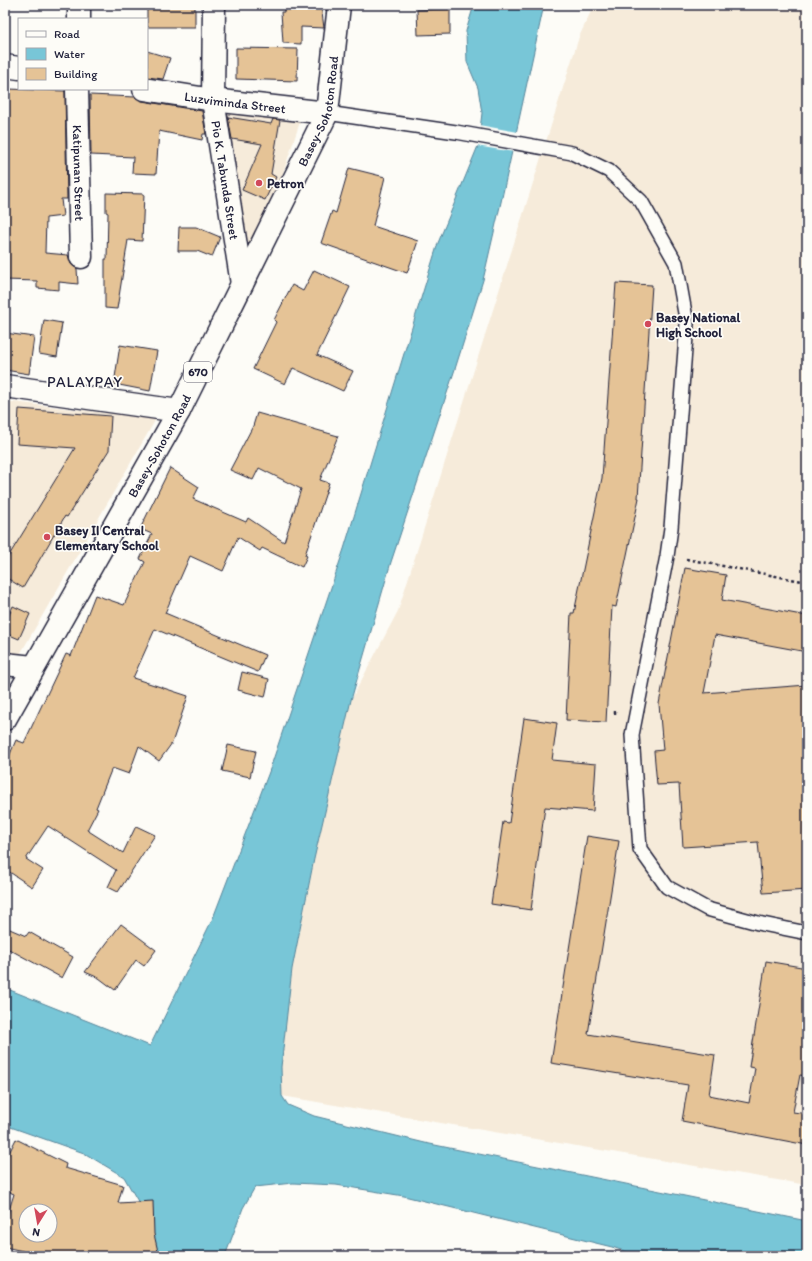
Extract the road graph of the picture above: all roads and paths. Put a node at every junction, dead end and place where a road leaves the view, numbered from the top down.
1 (79, 5) edge
2 (214, 5) edge
3 (339, 5) edge
4 (79, 18) edge
5 (5, 66) edge
6 (18, 68) edge
7 (77, 90) edge
8 (148, 90) edge
9 (213, 100) junction
10 (327, 113) junction
11 (81, 257) dead end
12 (242, 284) junction
13 (5, 386) edge
14 (179, 411) junction
15 (667, 556) junction
16 (807, 582) edge
17 (5, 664) edge
18 (33, 667) junction
19 (5, 719) edge
20 (807, 933) edge

1 - 4 street
2 - 9 street, Pio K. Tabunda Street
3 - 10 street, Basey-Sohoton Road / 670
5 - 6 street
7 - 11 street, Katipunan Street
8 - 9 street, Luzviminda Street
9 - 10 street, Luzviminda Street
9 - 12 street, Pio K. Tabunda Street
10 - 12 street, Basey-Sohoton Road / 670
10 - 15 lane
12 - 14 street, Basey-Sohoton Road / 670
13 - 14 street
14 - 18 street, Basey-Sohoton Road / 670
15 - 16 path
15 - 20 lane
17 - 18 street
18 - 19 street, Basey-Sohoton Road / 670

